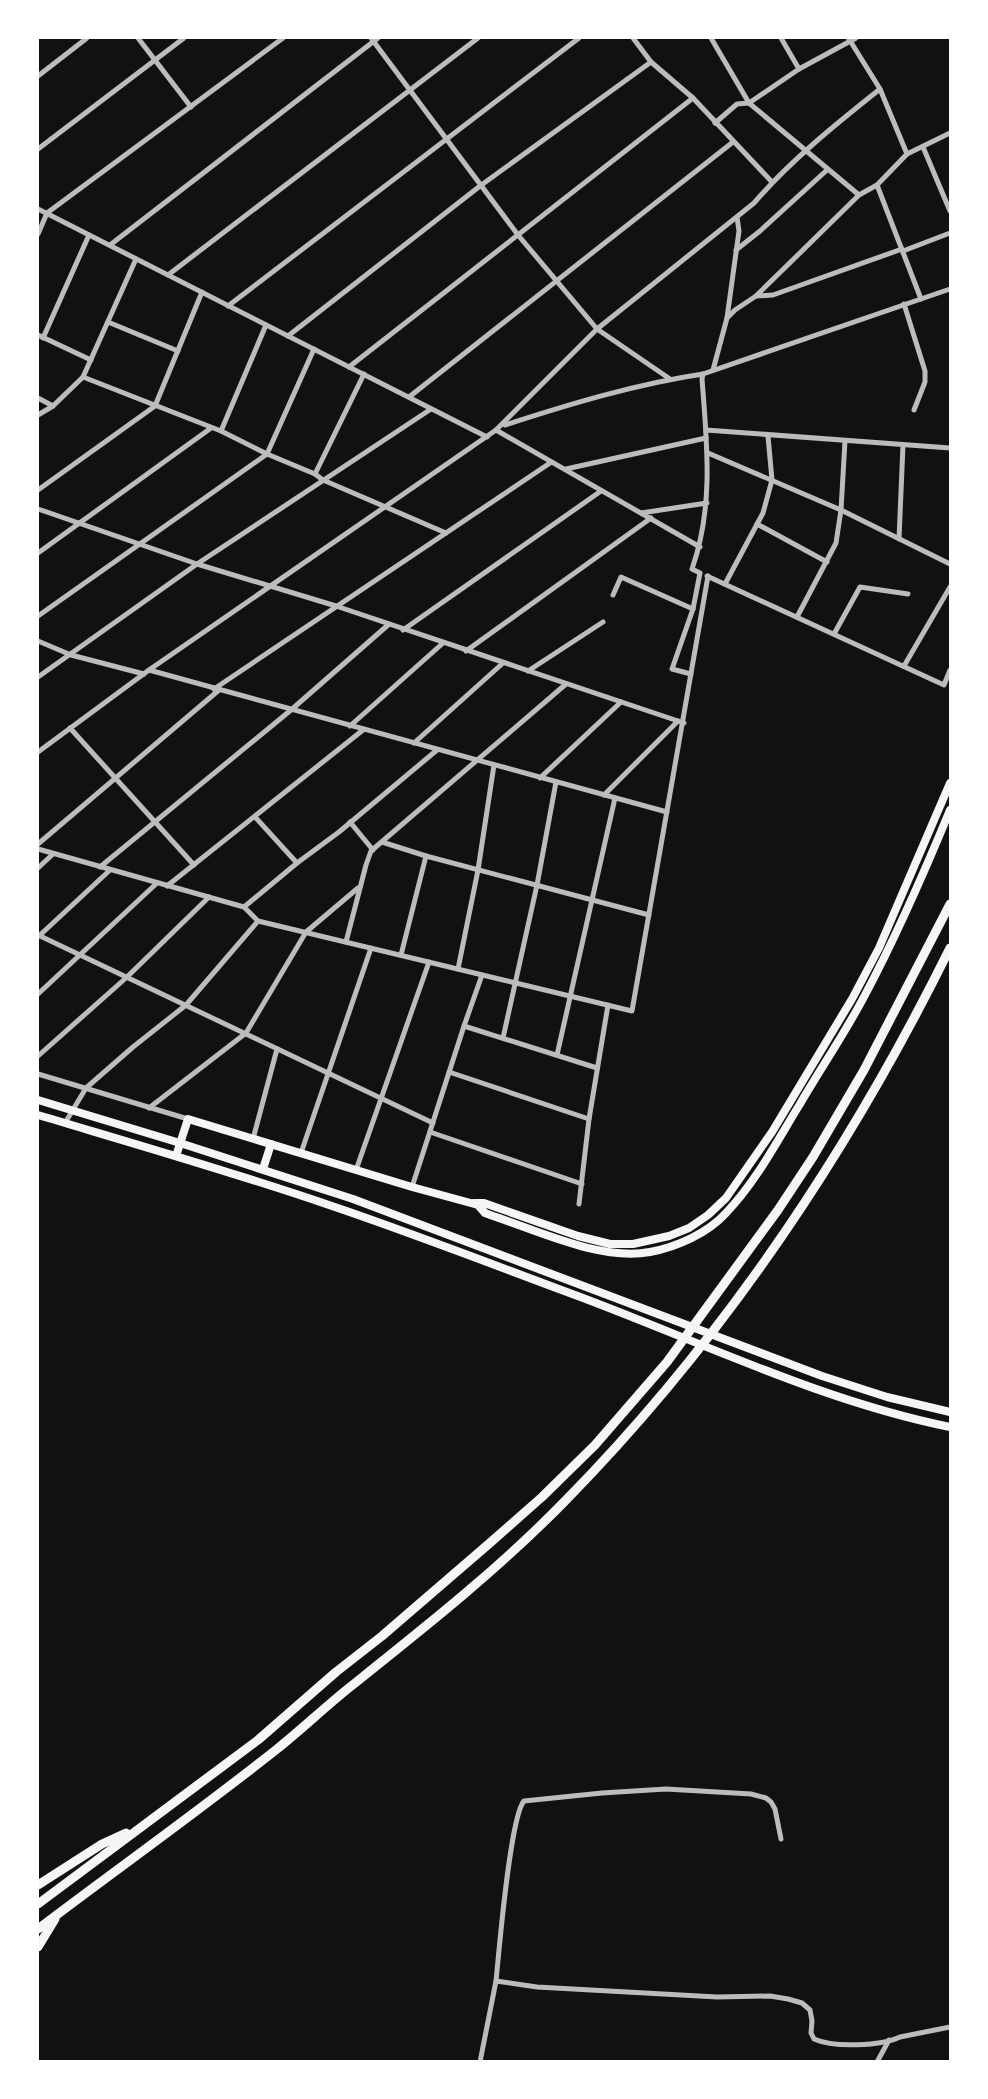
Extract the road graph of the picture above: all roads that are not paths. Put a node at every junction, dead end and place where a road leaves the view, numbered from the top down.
1 (86, 38) edge
2 (138, 38) edge
3 (183, 38) edge
4 (283, 38) edge
5 (478, 38) edge
6 (579, 38) edge
7 (633, 38) edge
8 (711, 38) edge
9 (781, 38) edge
10 (851, 38) edge
11 (374, 39) edge
12 (155, 59) junction
13 (651, 62) junction
14 (799, 69) junction
15 (38, 76) edge
16 (880, 88) junction
17 (409, 91) junction
18 (693, 98) junction
19 (749, 103) junction
20 (191, 107) junction
21 (715, 123) junction
22 (951, 133) edge
23 (447, 138) junction
24 (733, 142) junction
25 (923, 147) junction
26 (38, 149) edge
27 (805, 152) junction
28 (907, 154) junction
29 (827, 170) junction
30 (772, 182) junction
31 (877, 185) junction
32 (480, 186) junction
33 (859, 195) junction
34 (38, 209) edge
35 (951, 211) edge
36 (47, 213) junction
37 (737, 217) junction
38 (951, 233) edge
39 (38, 234) edge
40 (89, 235) junction
41 (518, 235) junction
42 (110, 245) junction
43 (736, 250) junction
44 (903, 250) junction
45 (136, 259) junction
46 (168, 275) junction
47 (557, 281) junction
48 (951, 289) edge
49 (202, 292) junction
50 (756, 296) junction
51 (921, 299) junction
52 (904, 304) junction
53 (228, 306) junction
54 (727, 318) junction
55 (108, 322) junction
56 (266, 325) junction
57 (597, 329) junction
58 (288, 336) junction
59 (40, 337) edge
60 (314, 349) junction
61 (178, 351) junction
62 (91, 360) junction
63 (349, 367) junction
64 (713, 370) junction
65 (364, 374) junction
66 (703, 374) junction
67 (83, 377) junction
68 (670, 379) junction
69 (408, 397) junction
70 (38, 398) edge
71 (53, 406) junction
72 (154, 406) junction
73 (431, 409) junction
74 (914, 410) dead end
75 (38, 415) edge
76 (503, 425) junction
77 (211, 428) junction
78 (496, 430) junction
79 (706, 430) junction
80 (221, 431) junction
81 (768, 436) junction
82 (487, 437) junction
83 (706, 438) junction
84 (845, 441) junction
85 (903, 445) junction
86 (951, 448) edge
87 (708, 453) junction
88 (267, 454) junction
89 (550, 463) junction
90 (566, 469) junction
91 (315, 474) junction
92 (323, 480) junction
93 (772, 480) junction
94 (38, 490) edge
95 (601, 491) junction
96 (707, 503) junction
97 (388, 507) junction
98 (38, 509) edge
99 (840, 510) junction
100 (641, 513) junction
101 (651, 518) junction
102 (80, 523) junction
103 (757, 524) junction
104 (446, 533) junction
105 (899, 540) junction
106 (140, 544) junction
107 (700, 547) junction
108 (38, 553) edge
109 (827, 562) junction
110 (196, 564) junction
111 (951, 564) edge
112 (700, 573) junction
113 (708, 576) junction
114 (725, 584) junction
115 (271, 586) junction
116 (951, 587) edge
117 (908, 594) dead end
118 (612, 595) dead end
119 (336, 606) junction
120 (693, 609) junction
121 (38, 616) edge
122 (797, 617) junction
123 (603, 622) dead end
124 (388, 625) junction
125 (403, 630) junction
126 (834, 634) junction
127 (38, 640) edge
128 (443, 643) junction
129 (466, 651) junction
130 (71, 655) junction
131 (503, 663) junction
132 (904, 666) junction
133 (951, 670) edge
134 (528, 671) junction
135 (146, 672) junction
136 (691, 674) junction
137 (38, 677) edge
138 (566, 684) junction
139 (217, 689) junction
140 (621, 702) junction
141 (291, 710) junction
142 (681, 722) junction
143 (350, 726) junction
144 (70, 728) junction
145 (363, 730) junction
146 (414, 743) junction
147 (38, 750) edge
148 (436, 750) junction
149 (477, 760) junction
150 (494, 765) junction
151 (115, 777) junction
152 (540, 778) junction
153 (556, 782) junction
154 (951, 783) edge
155 (604, 795) junction
156 (615, 798) junction
157 (951, 810) edge
158 (667, 812) junction
159 (255, 817) junction
160 (156, 822) junction
161 (350, 822) junction
162 (382, 842) junction
163 (38, 844) edge
164 (38, 849) edge
165 (373, 850) junction
166 (53, 854) junction
167 (426, 856) junction
168 (297, 863) junction
169 (194, 865) junction
170 (100, 867) junction
171 (38, 868) edge
172 (110, 870) junction
173 (478, 870) junction
174 (157, 883) junction
175 (537, 885) junction
176 (167, 886) junction
177 (360, 887) junction
178 (209, 897) junction
179 (593, 900) junction
180 (951, 904) edge
181 (244, 907) junction
182 (649, 915) junction
183 (258, 921) junction
184 (306, 932) junction
185 (38, 936) edge
186 (346, 942) junction
187 (371, 948) junction
188 (951, 948) edge
189 (79, 955) junction
190 (401, 955) junction
191 (429, 962) junction
192 (458, 969) junction
193 (482, 975) junction
194 (127, 977) junction
195 (515, 983) junction
196 (38, 994) edge
197 (571, 996) junction
198 (186, 1005) junction
199 (608, 1005) junction
200 (464, 1026) junction
201 (246, 1033) junction
202 (503, 1038) junction
203 (277, 1048) junction
204 (557, 1055) junction
205 (38, 1056) edge
206 (597, 1068) junction
207 (450, 1072) junction
208 (328, 1073) junction
209 (38, 1074) edge
210 (86, 1089) junction
211 (381, 1098) junction
212 (38, 1100) edge
213 (149, 1108) junction
214 (72, 1111) junction
215 (38, 1114) edge
216 (188, 1119) junction
217 (589, 1119) junction
218 (65, 1123) junction
219 (433, 1123) junction
220 (430, 1132) junction
221 (253, 1139) junction
222 (180, 1143) junction
223 (271, 1144) junction
224 (301, 1154) junction
225 (176, 1156) junction
226 (263, 1169) junction
227 (356, 1170) junction
228 (582, 1184) junction
229 (412, 1187) junction
230 (470, 1204) junction
231 (579, 1204) dead end
232 (951, 1412) edge
233 (951, 1427) edge
234 (142, 1826) junction
235 (781, 1839) dead end
236 (38, 1885) edge
237 (38, 1905) edge
238 (58, 1914) junction
239 (38, 1929) edge
240 (38, 1947) edge
241 (496, 1981) junction
242 (951, 2027) edge
243 (889, 2040) junction
244 (480, 2061) edge
245 (877, 2061) edge

1 - 15 street
2 - 12 street
3 - 12 street
4 - 20 street
5 - 17 street
6 - 23 street
7 - 13 street
8 - 19 street
9 - 14 street
10 - 14 street
10 - 16 street
11 - 17 street
11 - 42 street
12 - 20 street
12 - 26 street
13 - 18 street
13 - 32 street
14 - 19 street
16 - 27 street
16 - 28 street
17 - 23 street
17 - 46 street
18 - 21 street
18 - 41 street
19 - 21 street
19 - 27 street
20 - 36 street
21 - 24 street
22 - 25 street
23 - 32 street
23 - 53 street
24 - 30 street
24 - 47 street
25 - 28 street
25 - 35 street
27 - 29 street
27 - 30 street
28 - 31 street
29 - 33 street
29 - 43 street
30 - 37 street
31 - 33 street
31 - 44 street
32 - 41 street
32 - 58 street
33 - 50 street
34 - 36 street
36 - 39 street
36 - 40 street
37 - 43 street
37 - 57 street
38 - 44 street
40 - 42 street
40 - 59 street
41 - 47 street
41 - 63 street
42 - 45 street
43 - 54 street
44 - 50 street
44 - 51 street
45 - 46 street
45 - 55 street
46 - 49 street
47 - 57 street
47 - 69 street
48 - 51 street
49 - 53 street
49 - 61 street
50 - 54 street
51 - 52 street
52 - 64 street
52 - 74 street
53 - 56 street
54 - 64 street
55 - 61 street
55 - 62 street
56 - 58 street
56 - 80 street
57 - 68 street
57 - 76 street
58 - 60 street
59 - 62 street
60 - 63 street
60 - 88 street
61 - 72 street
62 - 67 street
63 - 65 street
64 - 66 street
65 - 69 street
65 - 91 street
66 - 68 street
66 - 79 street
67 - 71 street
67 - 72 street
68 - 76 street
69 - 73 street
70 - 71 street
71 - 75 street
72 - 77 street
72 - 94 street
73 - 82 street
73 - 92 street
76 - 78 street
77 - 80 street
77 - 102 street
78 - 82 street
78 - 89 street
79 - 81 street
79 - 83 street
80 - 88 street
81 - 84 street
81 - 93 street
82 - 97 street
83 - 87 street
83 - 90 street
84 - 85 street
84 - 99 street
85 - 86 street
85 - 105 street
87 - 93 street
87 - 96 street
88 - 91 street
88 - 106 street
89 - 90 street
89 - 104 street
90 - 95 street
91 - 92 street
92 - 97 street
92 - 110 street
93 - 99 street
93 - 103 street
95 - 100 street
95 - 125 street
96 - 100 street
96 - 107 street
97 - 104 street
97 - 115 street
98 - 102 street
99 - 105 street
99 - 109 street
100 - 101 street
101 - 107 street
101 - 129 street
102 - 106 street
102 - 108 street
103 - 109 street
103 - 114 street
104 - 119 street
105 - 111 street
106 - 110 street
106 - 121 street
107 - 112 street
109 - 122 street
110 - 115 street
110 - 130 street
112 - 113 street
112 - 120 street
113 - 114 street
113 - 136 street
114 - 122 street
115 - 119 street
115 - 135 street
116 - 132 street
117 - 126 street
118 - 120 street
119 - 124 street
119 - 139 street
120 - 136 street
122 - 126 street
123 - 134 street
124 - 125 street
124 - 141 street
125 - 128 street
126 - 132 street
127 - 130 street
128 - 129 street
128 - 143 street
129 - 131 street
130 - 135 street
130 - 137 street
131 - 134 street
131 - 146 street
132 - 133 street
134 - 138 street
135 - 139 street
135 - 144 street
136 - 142 street
138 - 140 street
138 - 149 street
139 - 141 street
139 - 151 street
140 - 142 street
140 - 152 street
141 - 143 street
141 - 160 street
142 - 155 street
142 - 158 street
143 - 145 street
144 - 147 street
144 - 151 street
145 - 146 street
145 - 159 street
146 - 148 street
148 - 149 street
148 - 161 street
149 - 150 street
149 - 162 street
150 - 152 street
150 - 173 street
151 - 160 street
151 - 163 street
152 - 153 street
153 - 155 street
153 - 175 street
154 - 230 main road
155 - 156 street
156 - 158 street
156 - 179 street
157 - 230 main road
158 - 182 street
159 - 168 street
159 - 169 street
160 - 169 street
160 - 170 street
161 - 165 street
161 - 168 street
162 - 165 street
162 - 167 street
164 - 166 street
165 - 177 street
166 - 170 street
166 - 171 street
167 - 173 street
167 - 190 street
168 - 181 street
169 - 176 street
170 - 172 street
172 - 174 street
172 - 185 street
173 - 175 street
173 - 192 street
174 - 176 street
174 - 189 street
175 - 179 street
175 - 195 street
176 - 178 street
177 - 184 street
177 - 186 street
178 - 181 street
178 - 194 street
179 - 182 street
179 - 197 street
180 - 234 highway
181 - 183 street
182 - 199 street
183 - 184 street
183 - 198 street
184 - 186 street
184 - 201 street
185 - 189 street
186 - 187 street
187 - 190 street
187 - 208 street
188 - 238 highway
189 - 194 street
189 - 196 street
190 - 191 street
191 - 192 street
191 - 211 street
192 - 193 street
193 - 195 street
193 - 200 street
194 - 198 street
194 - 205 street
195 - 197 street
195 - 202 street
197 - 199 street
197 - 204 street
198 - 201 street
198 - 210 street
199 - 206 street
200 - 202 street
200 - 207 street
201 - 203 street
201 - 213 street
202 - 204 street
203 - 208 street
203 - 221 street
204 - 206 street
206 - 217 street
207 - 217 street
207 - 219 street
208 - 211 street
208 - 224 street
209 - 210 street
210 - 213 street
210 - 214 street
211 - 219 street
211 - 227 street
212 - 214 main road
213 - 216 street
214 - 218 street
214 - 222 main road
215 - 218 main road
216 - 221 main road
216 - 222 main road
217 - 228 street
218 - 225 main road
219 - 220 street
220 - 228 street
220 - 229 street
221 - 223 main road
222 - 225 main road
222 - 226 main road
223 - 224 main road
223 - 226 main road
224 - 227 main road
225 - 233 main road
226 - 232 main road
227 - 229 main road
228 - 231 street
229 - 230 main road
234 - 236 highway
234 - 237 highway
235 - 241 street
238 - 239 highway
238 - 240 highway
241 - 243 street
241 - 244 street
242 - 243 street
243 - 245 street

